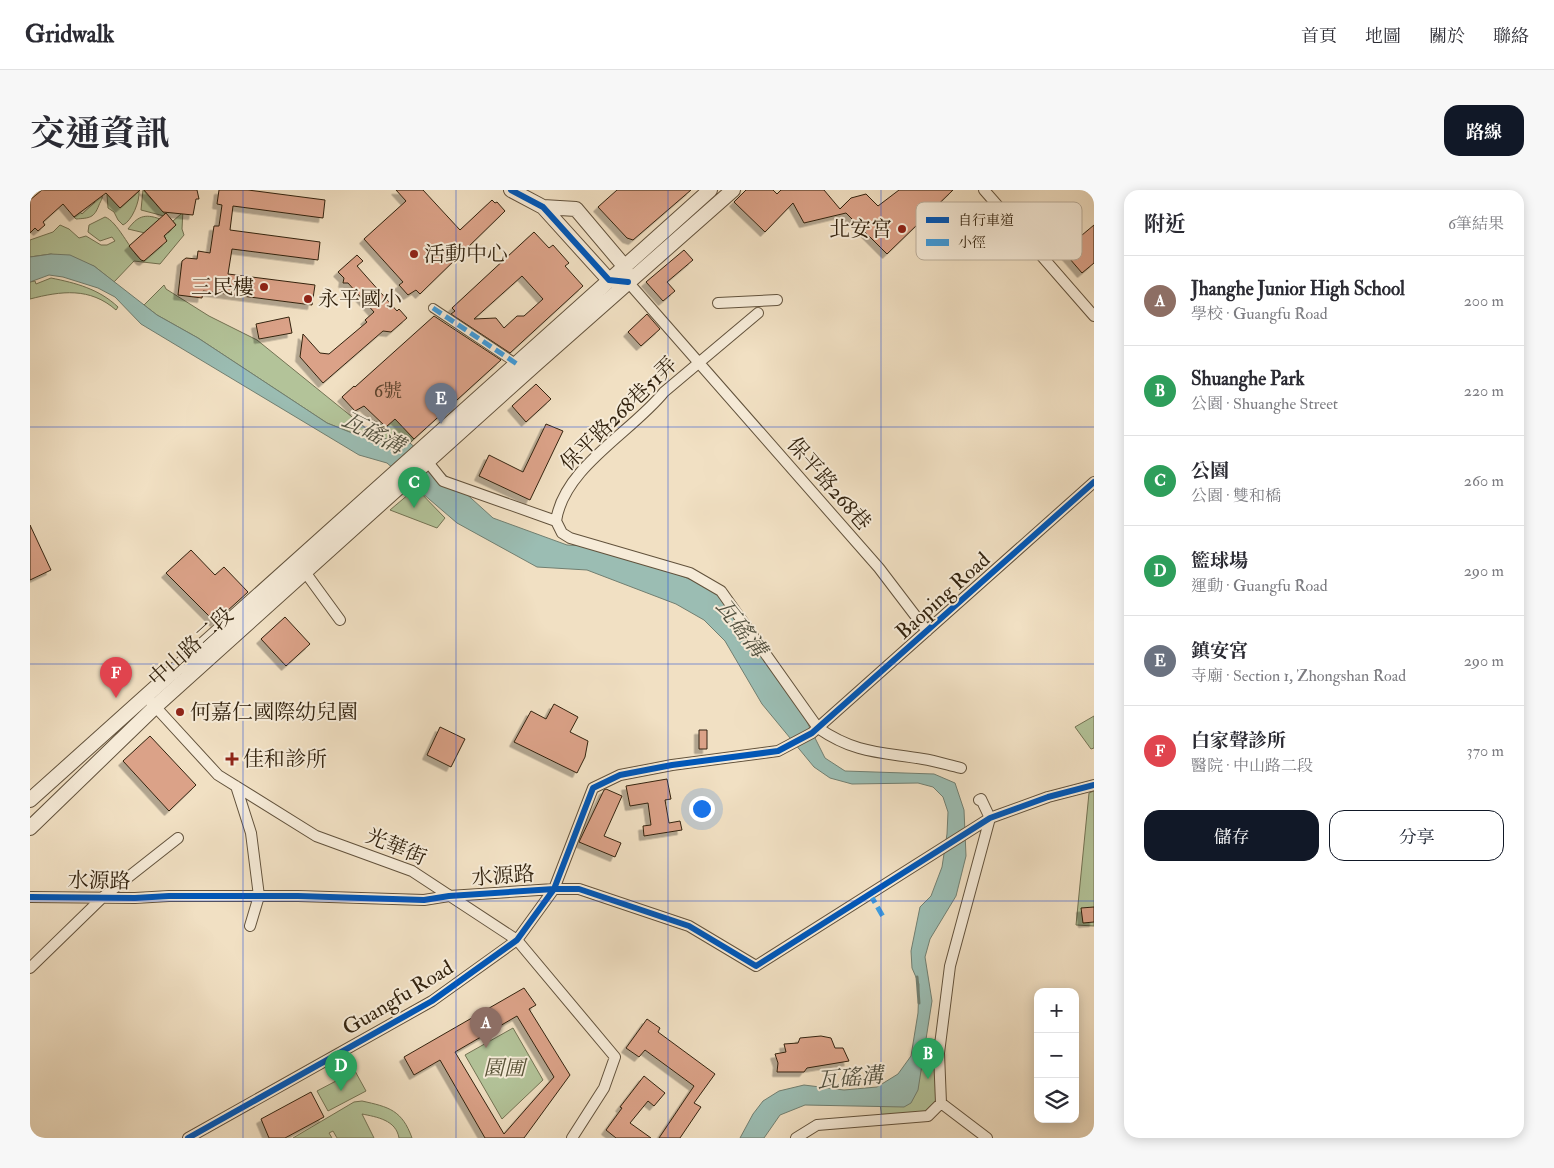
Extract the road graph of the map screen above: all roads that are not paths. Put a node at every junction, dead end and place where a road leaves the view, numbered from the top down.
1 (511, 190) edge
2 (710, 190) edge
3 (733, 190) edge
4 (984, 190) edge
5 (994, 202) edge
6 (543, 207) junction
7 (1045, 260) edge
8 (625, 267) junction
9 (609, 280) junction
10 (628, 282) junction
11 (777, 300) dead end
12 (718, 303) dead end
13 (433, 308) dead end
14 (758, 312) dead end
15 (1094, 316) edge
16 (700, 363) junction
17 (517, 364) junction
18 (422, 456) junction
19 (1094, 482) edge
20 (556, 521) junction
21 (305, 572) junction
22 (340, 620) dead end
23 (927, 631) junction
24 (144, 696) junction
25 (156, 706) junction
26 (815, 731) junction
27 (961, 768) dead end
28 (1094, 785) edge
29 (236, 786) junction
30 (30, 800) edge
31 (979, 800) dead end
32 (990, 818) junction
33 (30, 828) edge
34 (178, 838) dead end
35 (554, 889) junction
36 (259, 896) junction
37 (449, 896) junction
38 (30, 897) edge
39 (104, 897) junction
40 (250, 926) dead end
41 (517, 940) junction
42 (30, 968) edge
43 (941, 1103) junction
44 (188, 1138) edge
45 (572, 1138) edge
46 (796, 1138) edge
47 (987, 1138) edge

1 - 6 street
2 - 8 street
3 - 10 street
4 - 5 street
6 - 8 street
6 - 9 street
7 - 15 street
8 - 9 street
8 - 10 street
9 - 10 street
9 - 17 street
10 - 16 street, 保平路268巷
10 - 18 street
11 - 12 street
13 - 17 street
14 - 16 street, 保平路268巷51弄
16 - 20 street, 保平路268巷51弄
16 - 23 street, 保平路268巷
17 - 18 street
18 - 20 street
18 - 21 street, 中山路二段
18 - 24 street, 中山路二段
19 - 23 street, Baoping Road
20 - 26 street
21 - 22 street
21 - 25 street, 中山路二段
23 - 26 street, Baoping Road
24 - 25 street, 光華街
24 - 30 street, 中山路二段
25 - 29 street, 光華街
25 - 33 street, 中山路二段
26 - 27 street
26 - 35 street, Baoping Road
28 - 32 street
29 - 36 street
29 - 37 street, 光華街
31 - 32 street
32 - 35 street, 水源路
32 - 43 street
34 - 39 street
35 - 37 street, 水源路
35 - 41 street
36 - 37 street, 水源路
36 - 39 street, 水源路
36 - 40 street
37 - 41 street, 光華街
38 - 39 street, 水源路
39 - 42 street
41 - 44 street, Guangfu Road
41 - 45 street, 光華街
43 - 46 street
43 - 47 street

